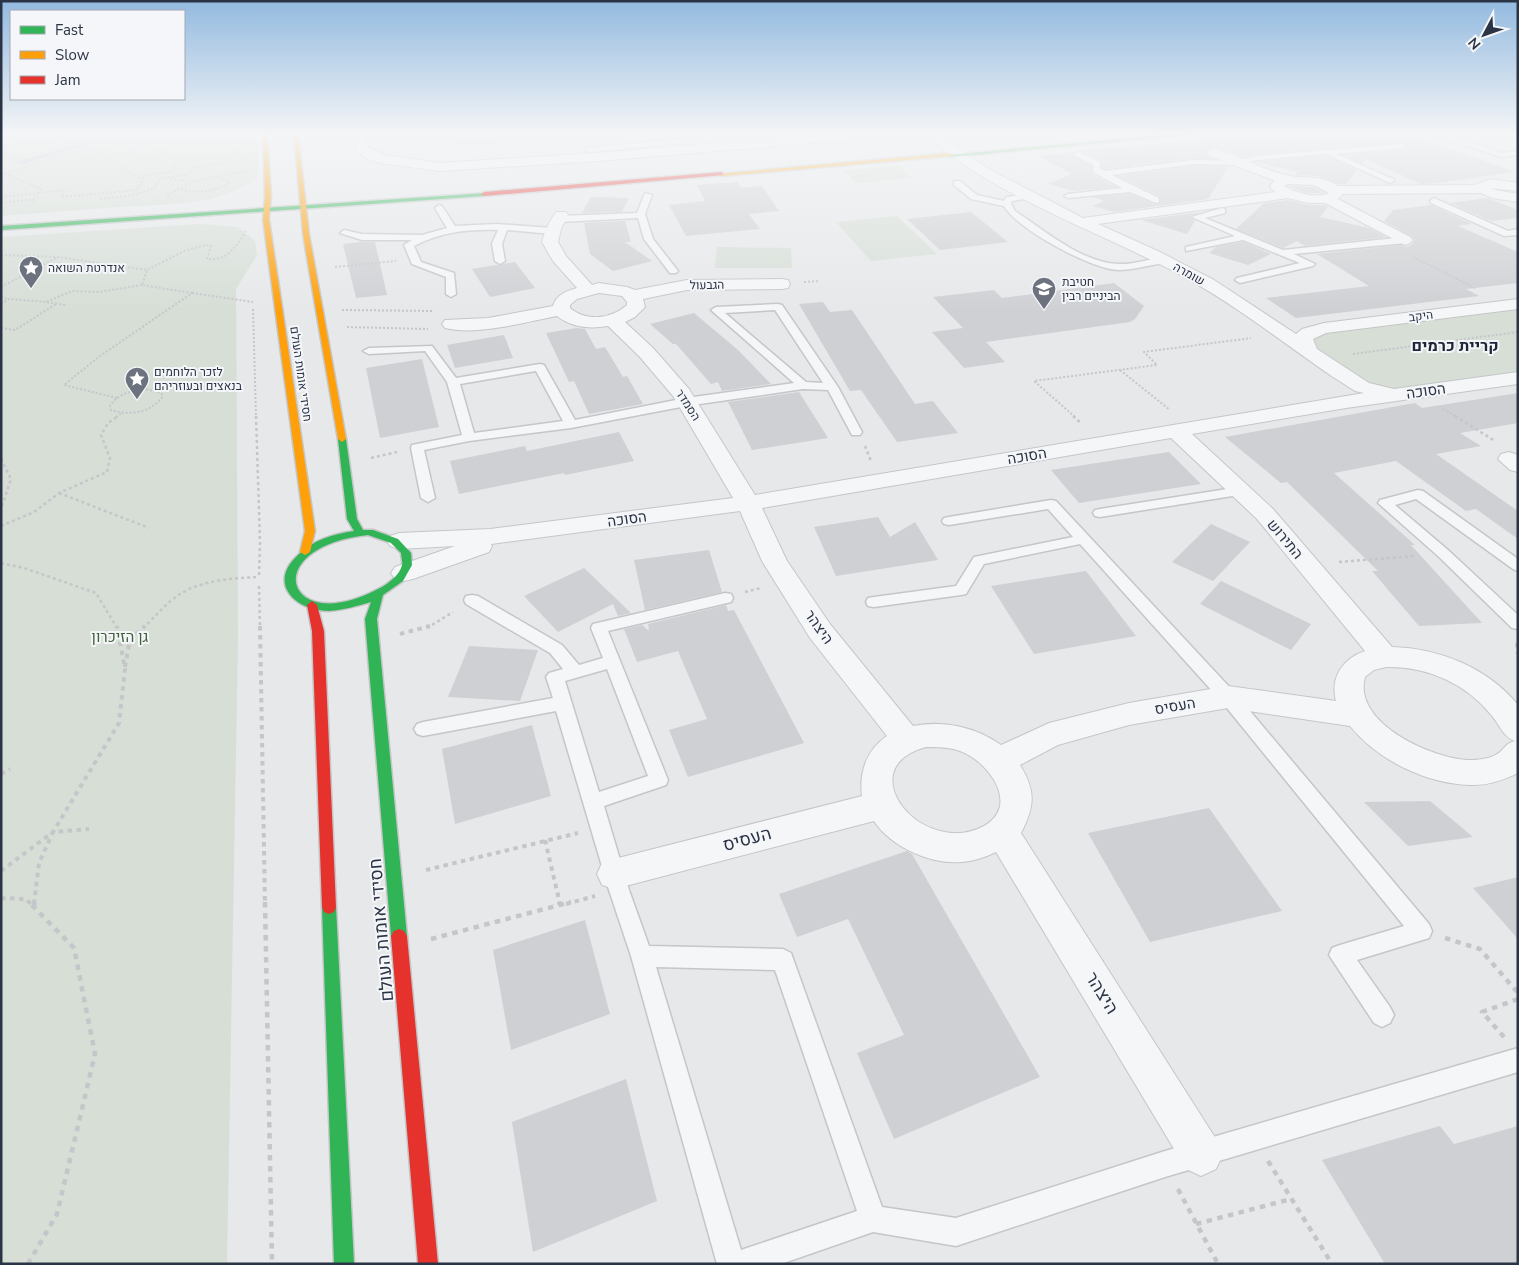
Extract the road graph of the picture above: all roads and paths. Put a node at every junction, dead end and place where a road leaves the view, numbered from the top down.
1 (39, 193) joint
2 (63, 193) edge
3 (104, 193) edge
4 (140, 193) edge
5 (170, 193) edge
6 (267, 193) edge
7 (302, 193) edge
8 (353, 193) edge
9 (386, 193) edge
10 (499, 193) edge
11 (969, 193) edge
12 (1095, 193) edge
13 (1140, 193) edge
14 (1252, 193) edge
15 (1329, 193) edge
16 (1381, 193) edge
17 (1490, 193) edge
18 (1024, 194) joint
19 (363, 195) junction
20 (648, 195) dead end
21 (1332, 195) junction
22 (1068, 196) dead end
23 (1, 197) edge
24 (1518, 198) edge
25 (35, 199) junction
26 (98, 199) dead end
27 (220, 200) dead end
28 (1156, 200) dead end
29 (1434, 201) dead end
30 (391, 202) junction
31 (1, 203) edge
32 (303, 203) junction
33 (1007, 204) junction
34 (267, 205) junction
35 (33, 206) dead end
36 (151, 208) junction
37 (439, 208) dead end
38 (202, 209) junction
39 (1222, 211) dead end
40 (336, 215) dead end
41 (642, 215) junction
42 (1, 219) edge
43 (557, 222) junction
44 (1084, 222) junction
45 (254, 225) junction
46 (316, 226) dead end
47 (1, 228) edge
48 (452, 228) junction
49 (504, 228) junction
50 (1518, 232) edge
51 (344, 233) dead end
52 (306, 234) junction
53 (421, 237) junction
54 (1244, 237) junction
55 (270, 239) junction
56 (1405, 240) joint
57 (1384, 243) junction
58 (1189, 249) dead end
59 (1285, 252) junction
60 (1, 254) edge
61 (58, 257) junction
62 (414, 259) junction
63 (500, 260) dead end
64 (1164, 260) junction
65 (312, 269) junction
66 (147, 270) junction
67 (673, 271) dead end
68 (1240, 280) dead end
69 (782, 284) dead end
70 (142, 286) junction
71 (1, 287) edge
72 (588, 290) junction
73 (192, 293) junction
74 (253, 294) dead end
75 (451, 294) dead end
76 (633, 296) junction
77 (1, 297) edge
78 (9, 299) junction
79 (46, 302) junction
80 (253, 302) junction
81 (56, 303) junction
82 (1, 304) edge
83 (65, 304) dead end
84 (1515, 305) edge
85 (561, 310) junction
86 (612, 320) junction
87 (1265, 321) junction
88 (451, 324) joint
89 (356, 327) dead end
90 (1, 328) edge
91 (1324, 328) junction
92 (1518, 332) edge
93 (1284, 333) junction
94 (1308, 350) junction
95 (369, 351) dead end
96 (1350, 354) dead end
97 (1119, 370) junction
98 (1345, 376) junction
99 (1518, 378) edge
100 (453, 382) junction
101 (803, 385) junction
102 (832, 387) junction
103 (1406, 393) junction
104 (117, 398) junction
105 (686, 402) junction
106 (1346, 402) junction
107 (122, 413) junction
108 (571, 424) junction
109 (1184, 429) junction
110 (856, 432) dead end
111 (469, 437) junction
112 (1102, 443) junction
113 (417, 448) junction
114 (1, 459) edge
115 (1513, 462) edge
116 (346, 463) junction
117 (1240, 491) junction
118 (59, 493) junction
119 (428, 498) dead end
120 (748, 503) junction
121 (1, 509) edge
122 (1100, 514) dead end
123 (949, 521) dead end
124 (1, 526) edge
125 (149, 528) dead end
126 (535, 531) junction
127 (360, 533) junction
128 (1083, 539) junction
129 (399, 541) junction
130 (305, 552) junction
131 (1394, 559) dead end
132 (1350, 562) dead end
133 (1, 563) edge
134 (1518, 566) edge
135 (404, 573) junction
136 (259, 576) junction
137 (788, 582) junction
138 (378, 595) junction
139 (725, 598) joint
140 (472, 600) joint
141 (874, 602) dead end
142 (312, 605) junction
143 (1518, 624) edge
144 (405, 633) dead end
145 (1385, 657) junction
146 (612, 662) junction
147 (125, 669) junction
148 (575, 672) junction
149 (1228, 697) junction
150 (563, 703) junction
151 (1358, 716) junction
152 (1515, 719) edge
153 (423, 730) dead end
154 (907, 740) junction
155 (1518, 752) edge
156 (999, 761) junction
157 (10, 769) dead end
158 (1, 774) edge
159 (593, 802) junction
160 (881, 804) junction
161 (600, 827) junction
162 (89, 829) dead end
163 (53, 832) junction
164 (1002, 832) junction
165 (545, 840) junction
166 (1, 871) edge
167 (394, 878) junction
168 (616, 882) junction
169 (1, 898) edge
170 (560, 905) junction
171 (34, 907) junction
172 (1422, 931) junction
173 (400, 947) junction
174 (642, 956) junction
175 (1518, 992) edge
176 (1518, 999) edge
177 (1382, 1015) dead end
178 (1512, 1050) edge
179 (1253, 1138) junction
180 (1201, 1154) junction
181 (1165, 1164) junction
182 (1291, 1199) junction
183 (873, 1219) junction
184 (1196, 1224) junction
185 (28, 1264) edge
186 (272, 1264) edge
187 (344, 1264) edge
188 (428, 1264) edge
189 (730, 1264) edge
190 (739, 1264) edge
191 (1218, 1264) edge
192 (1332, 1264) edge

1 - 23 path
1 - 25 path
2 - 3 path
4 - 26 path
5 - 36 path
6 - 34 street, חסידי אומות העולם
7 - 32 street, חסידי אומות העולם
8 - 19 street
9 - 19 street
10 - 30 street
11 - 33 lane
12 - 22 lane
13 - 28 lane
14 - 44 street
15 - 21 street
16 - 21 street
17 - 24 street
18 - 33 lane
18 - 44 street, שומרה
19 - 32 street
20 - 41 lane
21 - 56 street
25 - 31 path
25 - 35 path
27 - 38 street
29 - 50 lane
30 - 32 street
30 - 40 street
32 - 34 street
32 - 52 street, חסידי אומות העולם
33 - 64 lane
34 - 38 street
34 - 55 street, חסידי אומות העולם
36 - 38 street
36 - 42 street
37 - 48 lane
38 - 45 street
38 - 47 street
39 - 54 lane
41 - 43 lane
41 - 67 lane
43 - 49 lane
43 - 72 street
44 - 64 street, שומרה
45 - 55 street
45 - 66 path
46 - 52 street
48 - 49 lane
48 - 53 lane
49 - 63 lane
51 - 53 lane
52 - 65 street, חסידי אומות העולם
53 - 62 lane
54 - 58 lane
54 - 59 lane
55 - 130 street, חסידי אומות העולם
56 - 57 lane
57 - 59 lane
57 - 84 path
59 - 68 lane
60 - 61 path
61 - 66 path
61 - 71 path
62 - 65 path
62 - 75 lane
64 - 87 street, שומרה
65 - 116 street, חסידי אומות העולם
66 - 70 path
69 - 76 street, הגבעול
70 - 73 path
70 - 79 path
72 - 76 street
72 - 85 street
73 - 80 path
73 - 104 path
74 - 80 path
76 - 86 street
77 - 78 path
78 - 79 path
78 - 82 path
79 - 81 path
80 - 136 path
81 - 83 path
81 - 90 path
84 - 91 street, היקב
85 - 86 street
85 - 88 street
86 - 105 street, הסמדר
87 - 91 street, היקב
87 - 93 street, שומרה
88 - 89 path
91 - 94 street, היקב
92 - 96 path
93 - 94 street, שומרה
93 - 97 path
94 - 98 street, שומרה
95 - 100 lane
97 - 109 path
97 - 112 path
98 - 103 street, שומרה
98 - 106 street
99 - 103 street, הסוכה
100 - 108 lane
100 - 111 lane
101 - 102 lane
101 - 102 lane
101 - 105 lane
102 - 110 lane
103 - 106 street, הסוכה
103 - 115 path
104 - 107 path
104 - 107 path
105 - 108 lane
105 - 120 street, הסמדר
106 - 109 street, הסוכה
107 - 118 path
108 - 111 lane
109 - 112 street, הסוכה
109 - 117 street, התירוש
111 - 113 lane
112 - 120 street, הסוכה
113 - 116 path
113 - 119 lane
114 - 121 path
116 - 127 street, חסידי אומות העולם
117 - 122 lane
117 - 145 street, התירוש
118 - 124 path
118 - 125 path
120 - 126 street, הסוכה
120 - 137 street, היצהר
123 - 128 lane
126 - 129 street, הסוכה
126 - 135 street, הסוכה
127 - 129 street, חסידי אומות העולם
127 - 130 street, חסידי אומות העולם
128 - 141 lane
128 - 149 lane
129 - 135 street
130 - 142 street, חסידי אומות העולם
131 - 132 path
133 - 147 path
134 - 143 lane
135 - 138 street, חסידי אומות העולם
136 - 147 path
136 - 186 path
137 - 139 path
137 - 154 street, היצהר
138 - 142 street, חסידי אומות העולם
138 - 167 street, חסידי אומות העולם
139 - 146 lane
140 - 144 path
140 - 148 lane
142 - 187 street
145 - 151 street
145 - 152 street
146 - 148 lane
146 - 159 lane
147 - 163 path
148 - 150 lane
149 - 151 street, העסיס
149 - 156 street, העסיס
149 - 172 lane
150 - 153 lane
150 - 159 lane
151 - 155 street
154 - 156 street
154 - 160 street
156 - 164 street
157 - 158 path
159 - 161 lane
160 - 164 street
160 - 168 street, העסיס
161 - 165 path
161 - 168 lane
162 - 163 path
163 - 166 path
163 - 171 path
164 - 180 street, היצהר
165 - 167 path
165 - 170 path
167 - 173 street, חסידי אומות העולם
168 - 170 path
168 - 174 lane
169 - 171 path
170 - 173 path
171 - 185 path
172 - 175 path
172 - 177 lane
173 - 188 street, חסידי אומות העולם
174 - 183 lane
174 - 189 lane
176 - 178 path
178 - 179 lane
179 - 180 lane
179 - 182 path
180 - 181 lane
181 - 183 lane
181 - 184 path
182 - 184 path
182 - 192 path
183 - 190 lane
184 - 191 path

